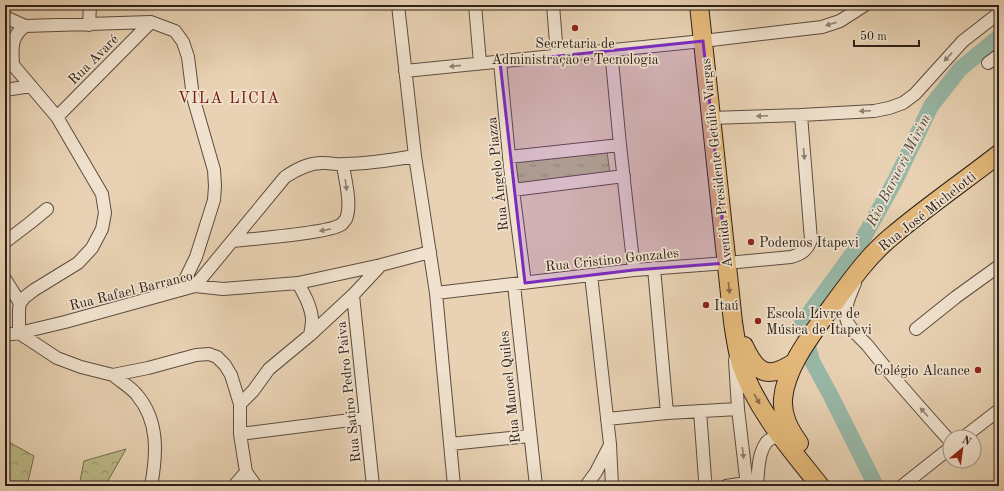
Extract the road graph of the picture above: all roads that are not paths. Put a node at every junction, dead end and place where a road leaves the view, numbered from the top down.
1 (90, 5) edge
2 (398, 5) edge
3 (475, 5) edge
4 (553, 5) edge
5 (699, 5) edge
6 (865, 5) edge
7 (999, 13) edge
8 (5, 17) edge
9 (151, 22) junction
10 (89, 24) junction
11 (25, 26) junction
12 (703, 41) junction
13 (611, 50) junction
14 (5, 52) edge
15 (557, 55) junction
16 (999, 55) edge
17 (500, 62) junction
18 (988, 63) dead end
19 (480, 64) junction
20 (13, 65) junction
21 (405, 71) junction
22 (31, 86) junction
23 (5, 90) edge
24 (801, 115) junction
25 (57, 117) junction
26 (710, 118) junction
27 (620, 145) junction
28 (999, 154) edge
29 (415, 156) junction
30 (509, 157) junction
31 (343, 164) junction
32 (624, 176) junction
33 (513, 190) junction
34 (47, 209) dead end
35 (233, 241) junction
36 (5, 242) edge
37 (430, 252) junction
38 (727, 263) junction
39 (381, 265) junction
40 (862, 265) junction
41 (999, 266) edge
42 (654, 268) junction
43 (634, 270) junction
44 (591, 275) junction
45 (5, 279) edge
46 (298, 283) junction
47 (520, 284) junction
48 (195, 286) junction
49 (180, 290) junction
50 (436, 293) junction
51 (353, 295) junction
52 (20, 303) junction
53 (733, 326) junction
54 (916, 329) dead end
55 (19, 333) junction
56 (5, 335) edge
57 (310, 335) junction
58 (796, 361) junction
59 (113, 375) junction
60 (240, 404) junction
61 (738, 409) junction
62 (999, 410) edge
63 (700, 411) junction
64 (667, 413) junction
65 (366, 418) junction
66 (607, 419) junction
67 (974, 429) edge
68 (942, 432) edge
69 (240, 434) junction
70 (529, 436) junction
71 (783, 439) junction
72 (450, 444) junction
73 (610, 444) junction
74 (942, 454) edge
75 (804, 458) junction
76 (246, 472) junction
77 (750, 485) edge
78 (151, 486) edge
79 (234, 486) edge
80 (256, 486) edge
81 (373, 486) edge
82 (454, 486) edge
83 (536, 486) edge
84 (586, 486) edge
85 (612, 486) edge
86 (708, 486) edge
87 (726, 486) edge
88 (820, 486) edge
89 (832, 486) edge
90 (902, 486) edge

1 - 10 street
2 - 21 street
3 - 19 street
4 - 15 street
5 - 12 highway, Avenida Presidente Getúlio Vargas
6 -> 12 street
7 -> 24 street
8 - 11 street
9 - 10 street
9 - 25 street, Rua Avaré
9 - 49 street
10 - 11 street
11 - 20 street
12 - 13 street
12 - 26 highway, Avenida Presidente Getúlio Vargas
13 - 15 street
13 - 27 street
14 - 20 street
15 - 17 street
16 - 18 street
17 - 19 street
17 - 30 street, Rua Ângelo Piazza
19 -> 21 street
20 - 22 street
21 - 29 street
22 - 23 street
22 - 25 street
24 -> 26 street
24 -> 38 street, Rua Cristino Gonzales
25 - 52 street
26 - 38 highway, Avenida Presidente Getúlio Vargas
27 - 30 street
27 - 32 street
28 - 40 highway, Rua José Michelotti
29 - 31 street
29 - 37 street
30 - 33 street, Rua Ângelo Piazza
31 - 35 street
31 -> 35 street
32 - 33 street
32 - 43 street
33 - 47 street, Rua Ângelo Piazza
34 - 36 street
35 - 48 street
37 - 39 street, Rua Rafael Barranco
37 - 50 street
38 - 42 street, Rua Cristino Gonzales
38 -> 53 highway, Avenida Presidente Getúlio Vargas
39 - 46 street, Rua Rafael Barranco
39 - 51 street
40 - 58 highway, Rua José Michelotti
68 -> 40 street
41 - 54 street
42 - 43 street, Rua Cristino Gonzales
42 - 64 street
43 - 44 street, Rua Cristino Gonzales
44 - 47 street, Rua Cristino Gonzales
44 - 66 street
45 - 52 street
46 - 48 street, Rua Rafael Barranco
46 - 57 street
47 - 50 street, Rua Cristino Gonzales
47 - 70 street, Rua Manoel Quiles
48 - 49 street, Rua Rafael Barranco
49 - 55 street, Rua Rafael Barranco
50 - 72 street
51 - 57 street
51 - 65 street, Rua Satiro Pedro Paiva
52 - 55 street
53 - 58 highway
53 - 61 street
53 -> 71 highway
55 - 56 street, Rua Rafael Barranco
55 - 59 street
57 - 60 street
58 - 75 highway
59 - 60 street
59 - 78 street
60 - 69 street
61 - 63 street
61 -> 77 street
62 - 67 street
63 - 64 street
63 - 86 street
64 - 66 street
65 - 69 street
65 - 81 street, Rua Satiro Pedro Paiva
66 - 73 street
69 - 76 street
70 - 72 street
70 - 83 street, Rua Manoel Quiles
71 - 75 highway
71 - 77 street
72 - 82 street
73 - 84 street
73 - 85 street
74 - 90 street
75 - 88 highway
75 - 89 highway
76 - 79 street
76 - 80 street
77 - 87 street

